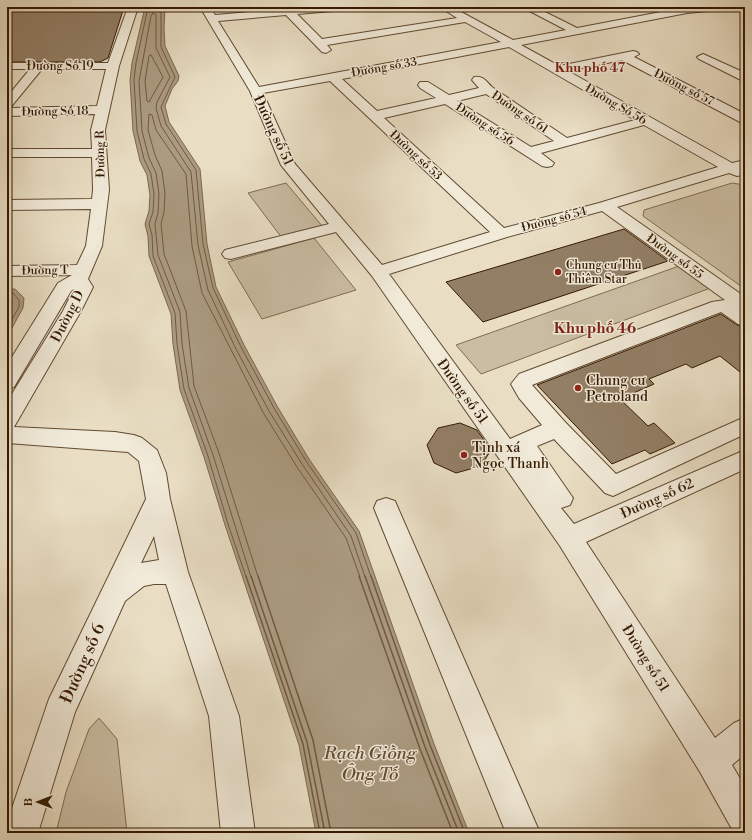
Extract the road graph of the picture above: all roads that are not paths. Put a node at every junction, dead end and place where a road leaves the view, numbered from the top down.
1 (133, 7) edge
2 (345, 7) edge
3 (445, 7) edge
4 (527, 7) edge
5 (717, 7) edge
6 (289, 12) junction
7 (209, 13) edge
8 (467, 19) junction
9 (575, 32) junction
10 (512, 44) junction
11 (703, 58) dead end
12 (7, 66) edge
13 (39, 66) junction
14 (113, 66) junction
15 (557, 70) junction
16 (332, 76) junction
17 (745, 78) edge
18 (478, 80) dead end
19 (424, 85) dead end
20 (488, 90) junction
21 (256, 91) junction
22 (447, 99) junction
23 (7, 105) edge
24 (103, 110) junction
25 (7, 112) edge
26 (374, 116) junction
27 (745, 119) edge
28 (645, 121) junction
29 (565, 142) junction
30 (529, 152) junction
31 (7, 153) edge
32 (99, 153) junction
33 (547, 163) dead end
34 (738, 166) edge
35 (745, 177) edge
36 (99, 204) junction
37 (7, 205) edge
38 (605, 206) junction
39 (339, 226) junction
40 (501, 234) junction
41 (231, 254) dead end
42 (7, 271) edge
43 (378, 272) junction
44 (81, 274) junction
45 (745, 306) edge
46 (745, 320) edge
47 (7, 382) edge
48 (7, 421) edge
49 (556, 428) junction
50 (7, 435) edge
51 (740, 435) edge
52 (514, 447) junction
53 (745, 459) edge
54 (561, 498) dead end
55 (158, 499) junction
56 (386, 508) dead end
57 (569, 538) junction
58 (175, 572) junction
59 (114, 592) junction
60 (745, 734) edge
61 (711, 761) junction
62 (745, 819) edge
63 (21, 833) edge
64 (238, 833) edge
65 (523, 833) edge

1 - 14 street, Đường R
2 - 6 street
3 - 8 street, Đường Số 56
4 - 9 street
5 - 9 street
6 - 7 street
6 - 8 street
7 - 21 street, Đường số 51
8 - 10 street, Đường Số 56
9 - 10 street
10 - 15 street, Đường Số 56
10 - 16 street, Đường số 33
11 - 17 street
12 - 13 street, Đường Số 19
13 - 14 street, Đường Số 19
13 - 23 street
14 - 24 street, Đường R
15 - 27 street, Đường số 57
15 - 28 street, Đường Số 56
16 - 21 street, Đường số 33
16 - 26 street, Đường số 53
18 - 20 street, Đường số 61
19 - 22 street, Đường số 56
20 - 22 street
20 - 29 street, Đường số 61
21 - 39 street, Đường số 51
22 - 26 street
22 - 30 street, Đường số 56
24 - 25 street, Đường Số 18
24 - 32 street, Đường R
26 - 40 street, Đường số 53
28 - 29 street, Đường số 61
28 - 34 street, Đường Số 56
29 - 30 street, Đường số 61
30 - 33 street, Đường số 56
31 - 32 street
32 - 36 street, Đường R
34 - 35 street, Đường Số 56
34 - 38 street, Đường số 54
36 - 37 street
36 - 44 street, Đường R
38 - 40 street, Đường số 54
38 - 45 street, Đường số 55
39 - 41 street
39 - 43 street, Đường số 51
40 - 43 street, Đường số 54
42 - 44 street, Đường T
43 - 52 street, Đường số 51
44 - 47 street, Đường D
44 - 48 street, Đường D
46 - 49 street
49 - 51 street
49 - 52 street
50 - 55 street
52 - 54 street
52 - 57 street, Đường số 51
53 - 57 street, Đường số 62
55 - 58 street
55 - 59 street, Đường số 6
56 - 65 street
57 - 61 street, Đường số 51
58 - 59 street
58 - 64 street
59 - 63 street, Đường số 6
60 - 61 street
61 - 62 street, Đường số 51

